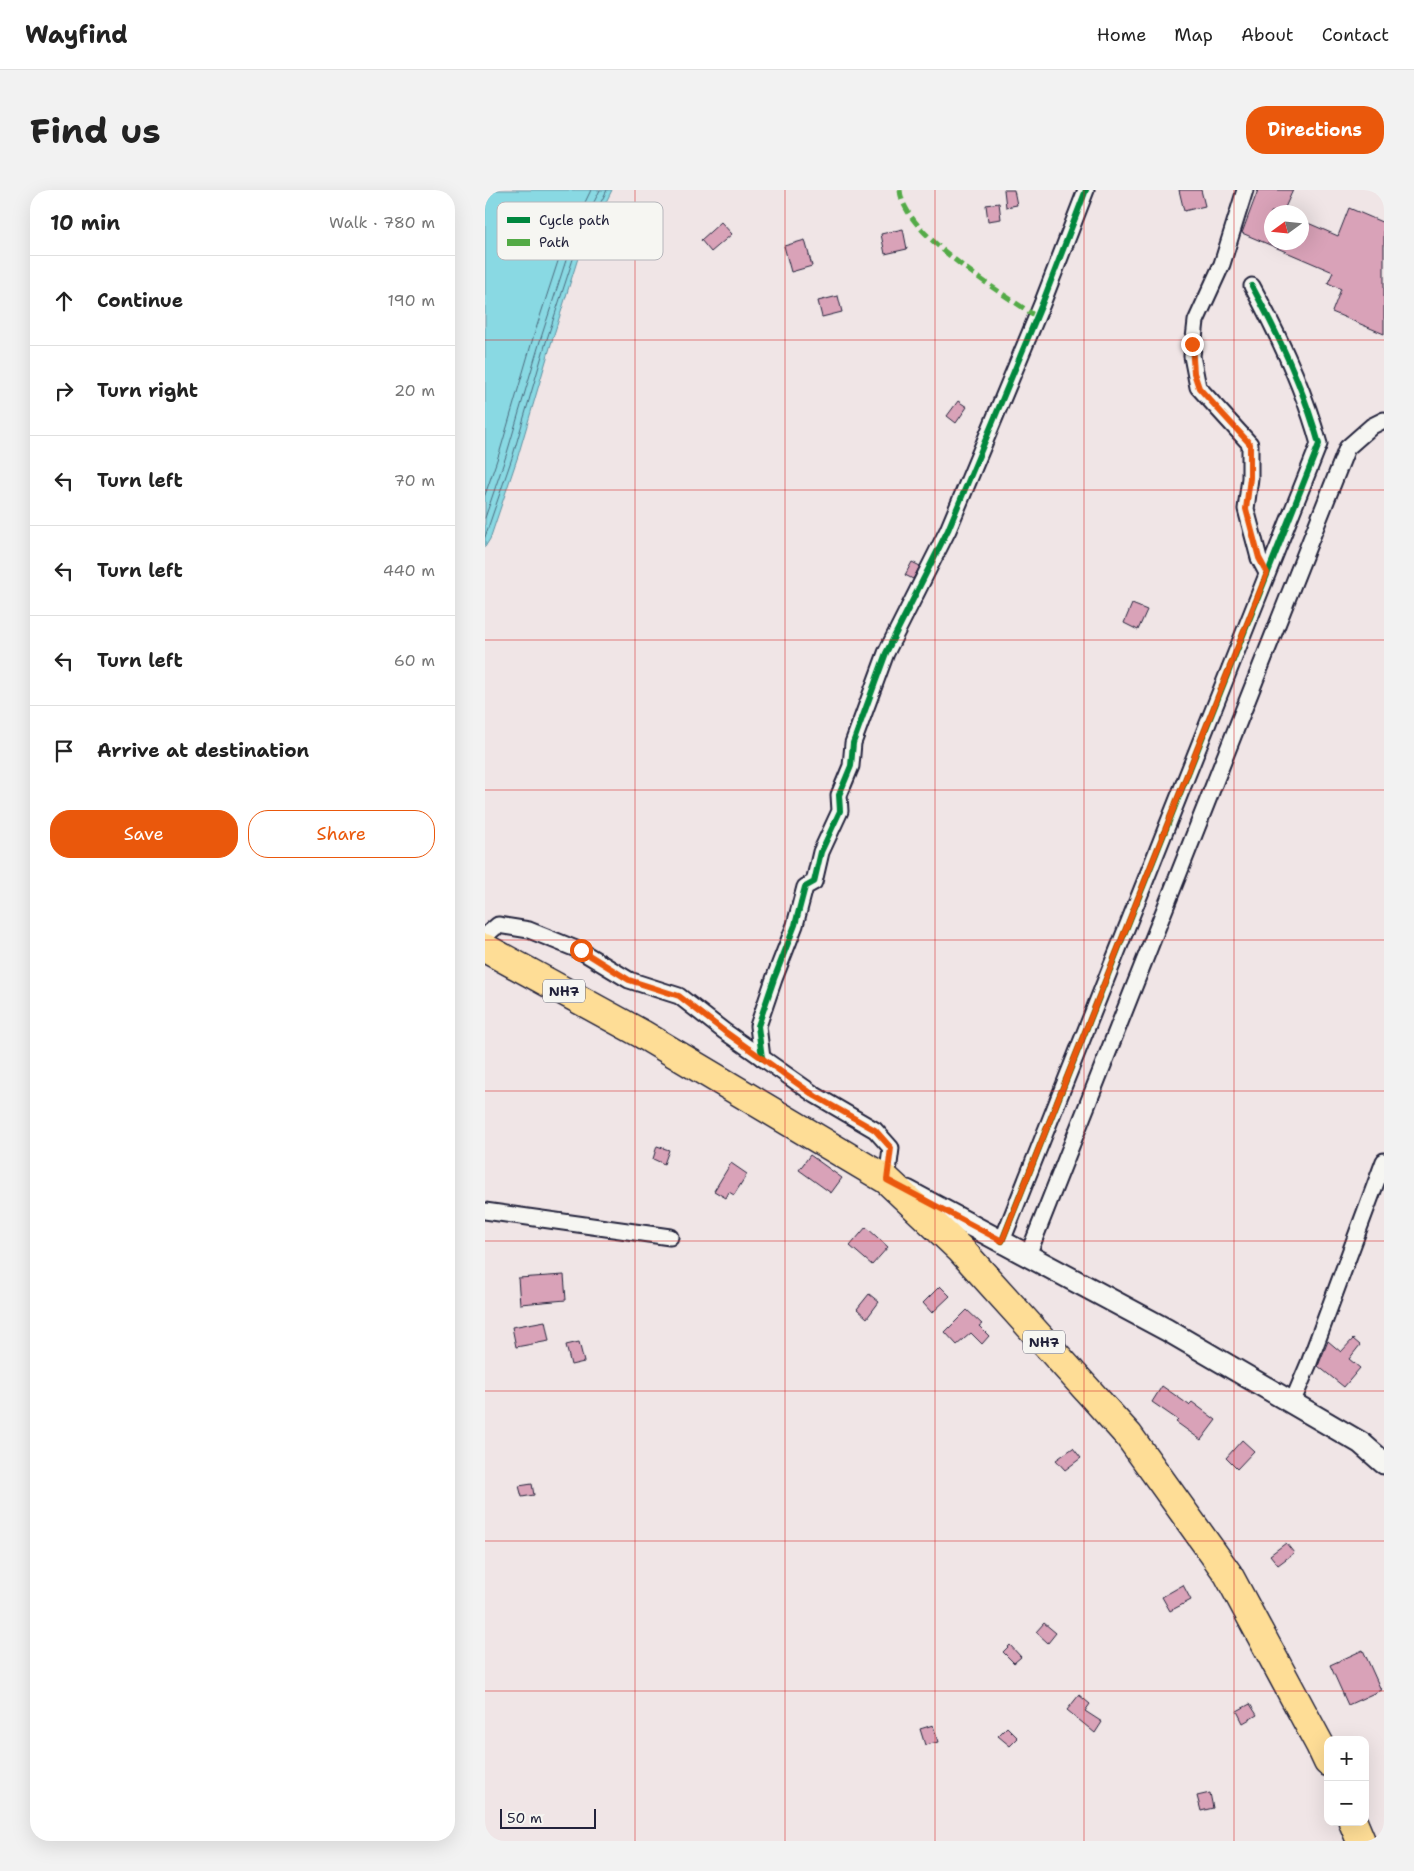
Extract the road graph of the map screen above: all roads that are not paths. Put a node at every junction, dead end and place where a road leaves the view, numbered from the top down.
1 (1086, 190) edge
2 (1245, 190) edge
3 (1252, 286) dead end
4 (1384, 420) edge
5 (1267, 573) junction
6 (485, 936) edge
7 (485, 948) edge
8 (762, 1058) junction
9 (1384, 1161) edge
10 (887, 1180) junction
11 (485, 1211) edge
12 (670, 1237) dead end
13 (1002, 1241) junction
14 (1028, 1255) junction
15 (1292, 1402) junction
16 (1384, 1463) edge
17 (1324, 1754) edge
18 (1355, 1826) edge
19 (1361, 1841) edge

1 - 8 street
2 - 5 street
3 - 5 street
4 - 14 street
5 - 13 street
6 - 8 street
7 - 10 highway, NH7
8 - 10 street
9 - 15 street
10 - 13 main road
10 - 17 highway, NH7
11 - 12 street
13 - 14 main road
14 - 15 main road
15 - 16 main road
18 - 19 highway

